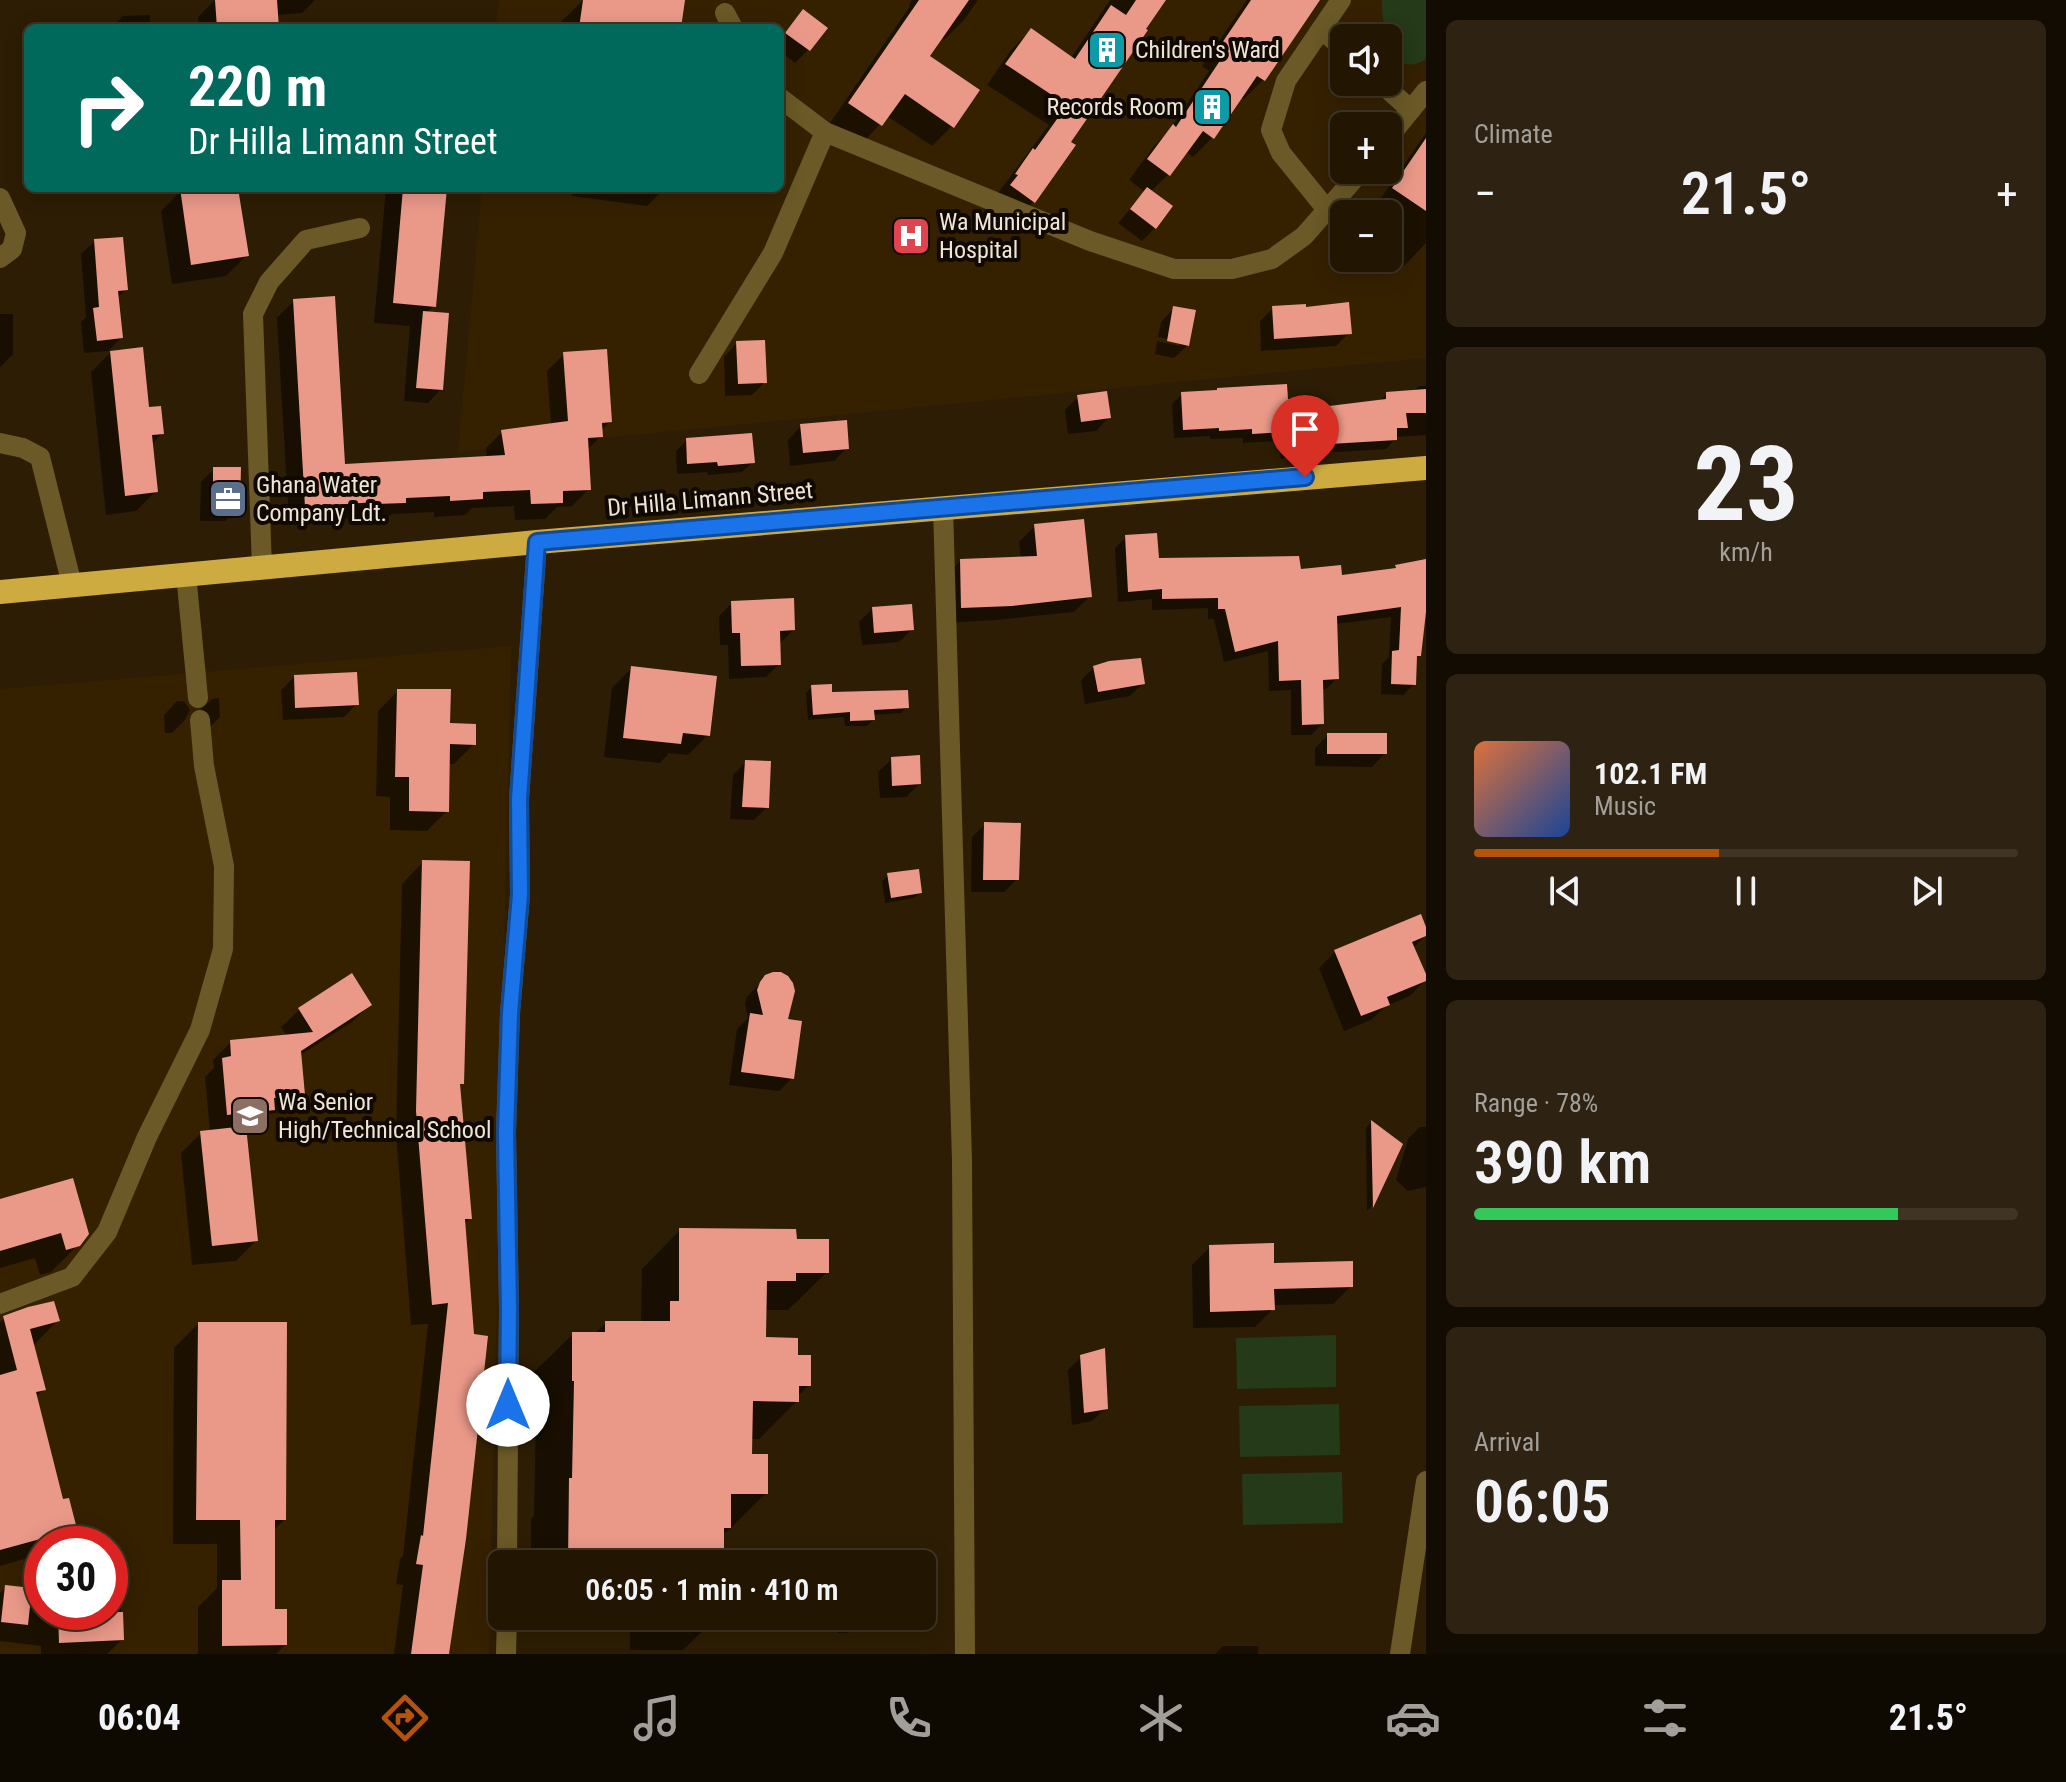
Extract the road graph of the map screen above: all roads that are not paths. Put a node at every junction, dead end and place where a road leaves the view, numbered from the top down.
1 (1341, 0) edge
2 (1321, 29) junction
3 (1330, 37) edge
4 (1426, 91) edge
5 (1396, 96) edge
6 (784, 101) edge
7 (1411, 110) junction
8 (1402, 121) edge
9 (825, 132) junction
10 (1350, 184) edge
11 (0, 198) edge
12 (1328, 211) junction
13 (360, 228) dead end
14 (0, 258) edge
15 (699, 374) dead end
16 (0, 443) edge
17 (1426, 468) edge
18 (943, 507) junction
19 (537, 542) junction
20 (262, 568) junction
21 (186, 574) junction
22 (72, 585) junction
23 (0, 592) edge
24 (198, 698) dead end
25 (200, 720) dead end
26 (0, 1304) edge
27 (1426, 1481) edge
28 (507, 1550) edge
29 (507, 1630) edge
30 (506, 1654) edge
31 (965, 1654) edge
32 (1400, 1654) edge

1 - 2 street
2 - 3 street
2 - 12 street
4 - 7 street
5 - 7 street
6 - 9 street
7 - 8 street
9 - 12 street
9 - 15 street
10 - 12 street
11 - 14 street
13 - 20 street
16 - 22 street
17 - 18 highway, Dr Hilla Limann Street
18 - 19 highway, Dr Hilla Limann Street
18 - 31 street
19 - 20 highway, Dr Hilla Limann Street
19 - 28 street
20 - 21 highway, Dr Hilla Limann Street
21 - 22 highway, Dr Hilla Limann Street
21 - 24 street
22 - 23 highway, Dr Hilla Limann Street
25 - 26 street
27 - 32 street
29 - 30 street

